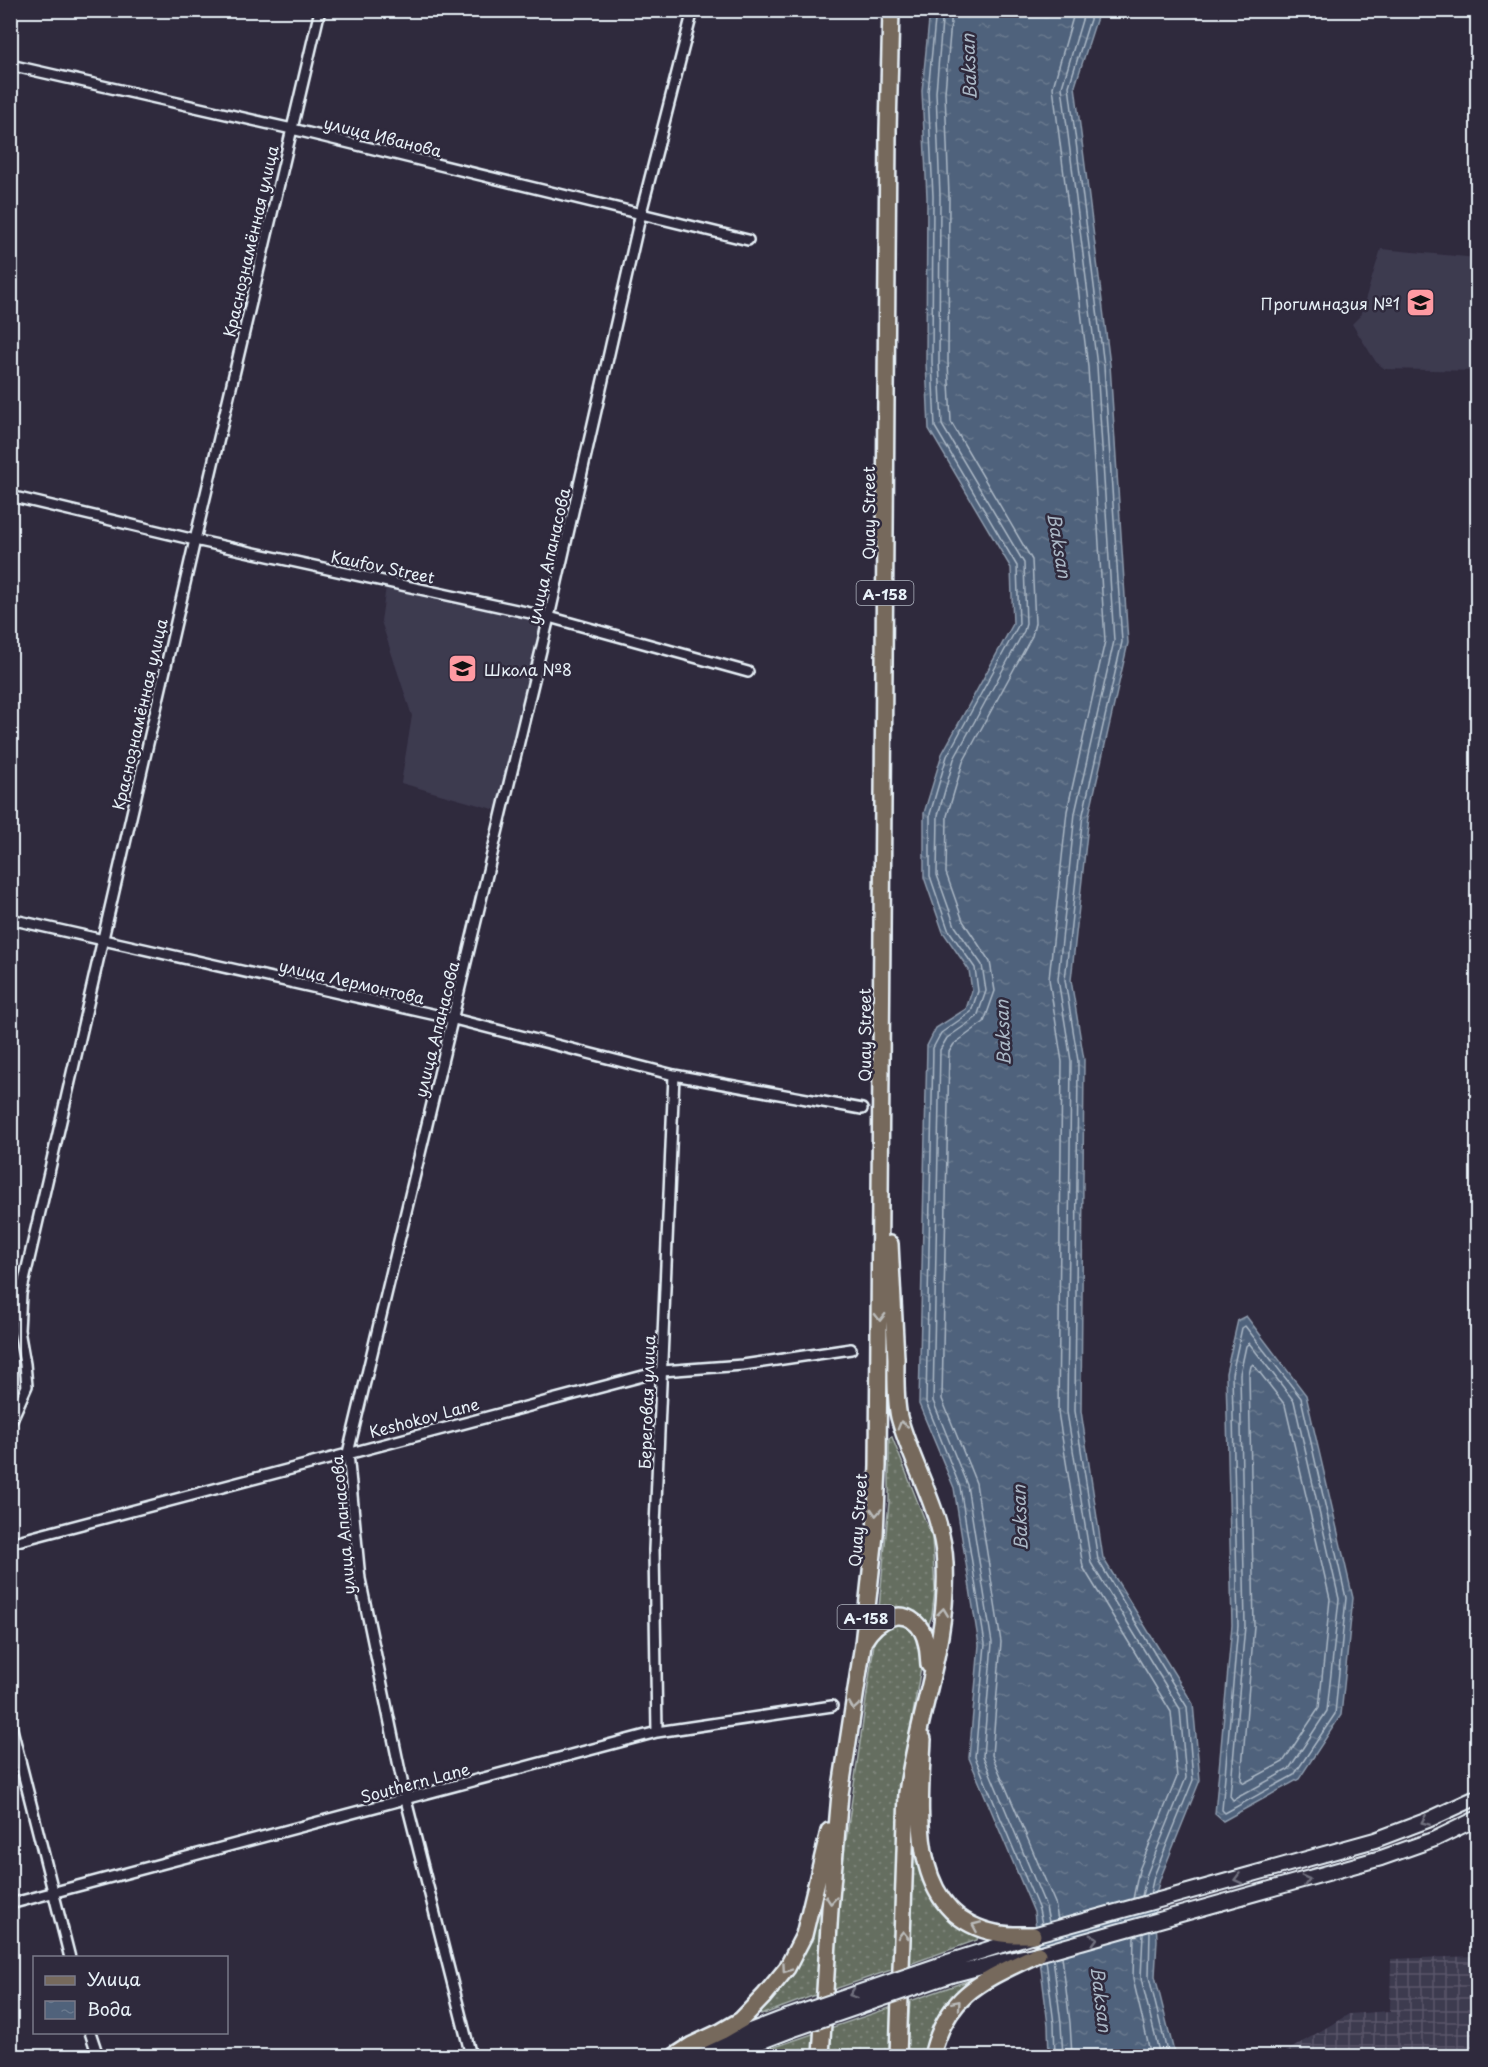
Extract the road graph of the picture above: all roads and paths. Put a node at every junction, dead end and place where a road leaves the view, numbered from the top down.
1 (320, 10) edge
2 (693, 10) edge
3 (891, 10) edge
4 (10, 65) edge
5 (292, 129) junction
6 (641, 213) junction
7 (748, 240) dead end
8 (10, 496) edge
9 (195, 540) junction
10 (549, 617) junction
11 (748, 672) dead end
12 (10, 919) edge
13 (103, 940) junction
14 (454, 1019) junction
15 (674, 1075) junction
16 (862, 1109) dead end
17 (882, 1175) junction
18 (851, 1349) dead end
19 (662, 1371) junction
20 (10, 1424) edge
21 (348, 1452) junction
22 (10, 1543) edge
23 (863, 1644) junction
24 (930, 1686) junction
25 (832, 1706) dead end
26 (924, 1711) junction
27 (10, 1721) edge
28 (657, 1732) junction
29 (840, 1794) junction
30 (1478, 1797) edge
31 (406, 1800) junction
32 (1478, 1818) edge
33 (55, 1893) junction
34 (10, 1904) edge
35 (1033, 1935) junction
36 (1038, 1954) junction
37 (70, 1956) edge
38 (950, 1969) junction
39 (789, 2023) junction
40 (91, 2034) edge
41 (98, 2056) edge
42 (471, 2056) edge
43 (675, 2056) edge
44 (684, 2056) edge
45 (723, 2056) edge
46 (821, 2056) edge
47 (898, 2056) edge
48 (932, 2056) edge

1 - 5 street, Краснознамённая улица
2 - 6 street, улица Апанасова
3 - 17 main road, Quay Street / А-158
4 - 5 street, улица Иванова
5 - 6 street, улица Иванова
5 - 9 street, Краснознамённая улица
6 - 7 street, улица Иванова
6 - 10 street, улица Апанасова
8 - 9 street, Kaufov Street
9 - 10 street, Kaufov Street
9 - 13 street, Краснознамённая улица
10 - 11 street, Kaufov Street
10 - 14 street, улица Апанасова
12 - 13 street, улица Лермонтова
13 - 14 street, улица Лермонтова
13 - 20 street, Краснознамённая улица
14 - 15 street, улица Лермонтова
14 - 21 street, улица Апанасова
15 - 16 street, улица Лермонтова
15 - 19 street, Береговая улица
17 -> 23 main road, Quay Street / А-158
24 -> 17 main road, А-158
18 - 19 street, Keshokov Lane
19 - 21 street, Keshokov Lane
19 - 28 street, Береговая улица
21 - 22 street, Keshokov Lane
21 - 31 street, улица Апанасова
23 - 24 main road
23 -> 29 main road, Quay Street / А-158
24 - 26 main road, А-158
25 - 28 street, Southern Lane
35 -> 26 main road
47 -> 26 main road, А-158
27 - 33 street
28 - 31 street, Southern Lane
29 -> 43 main road
29 -> 46 main road, Quay Street / А-158
30 -> 35 main road
31 - 33 street, Southern Lane
31 - 42 street, улица Апанасова
36 -> 32 main road
33 - 34 street, Southern Lane
33 - 37 street
35 - 38 main road
36 - 38 main road
48 -> 36 main road
38 - 39 main road, bridge
39 - 44 main road
39 - 45 main road
40 - 41 street

